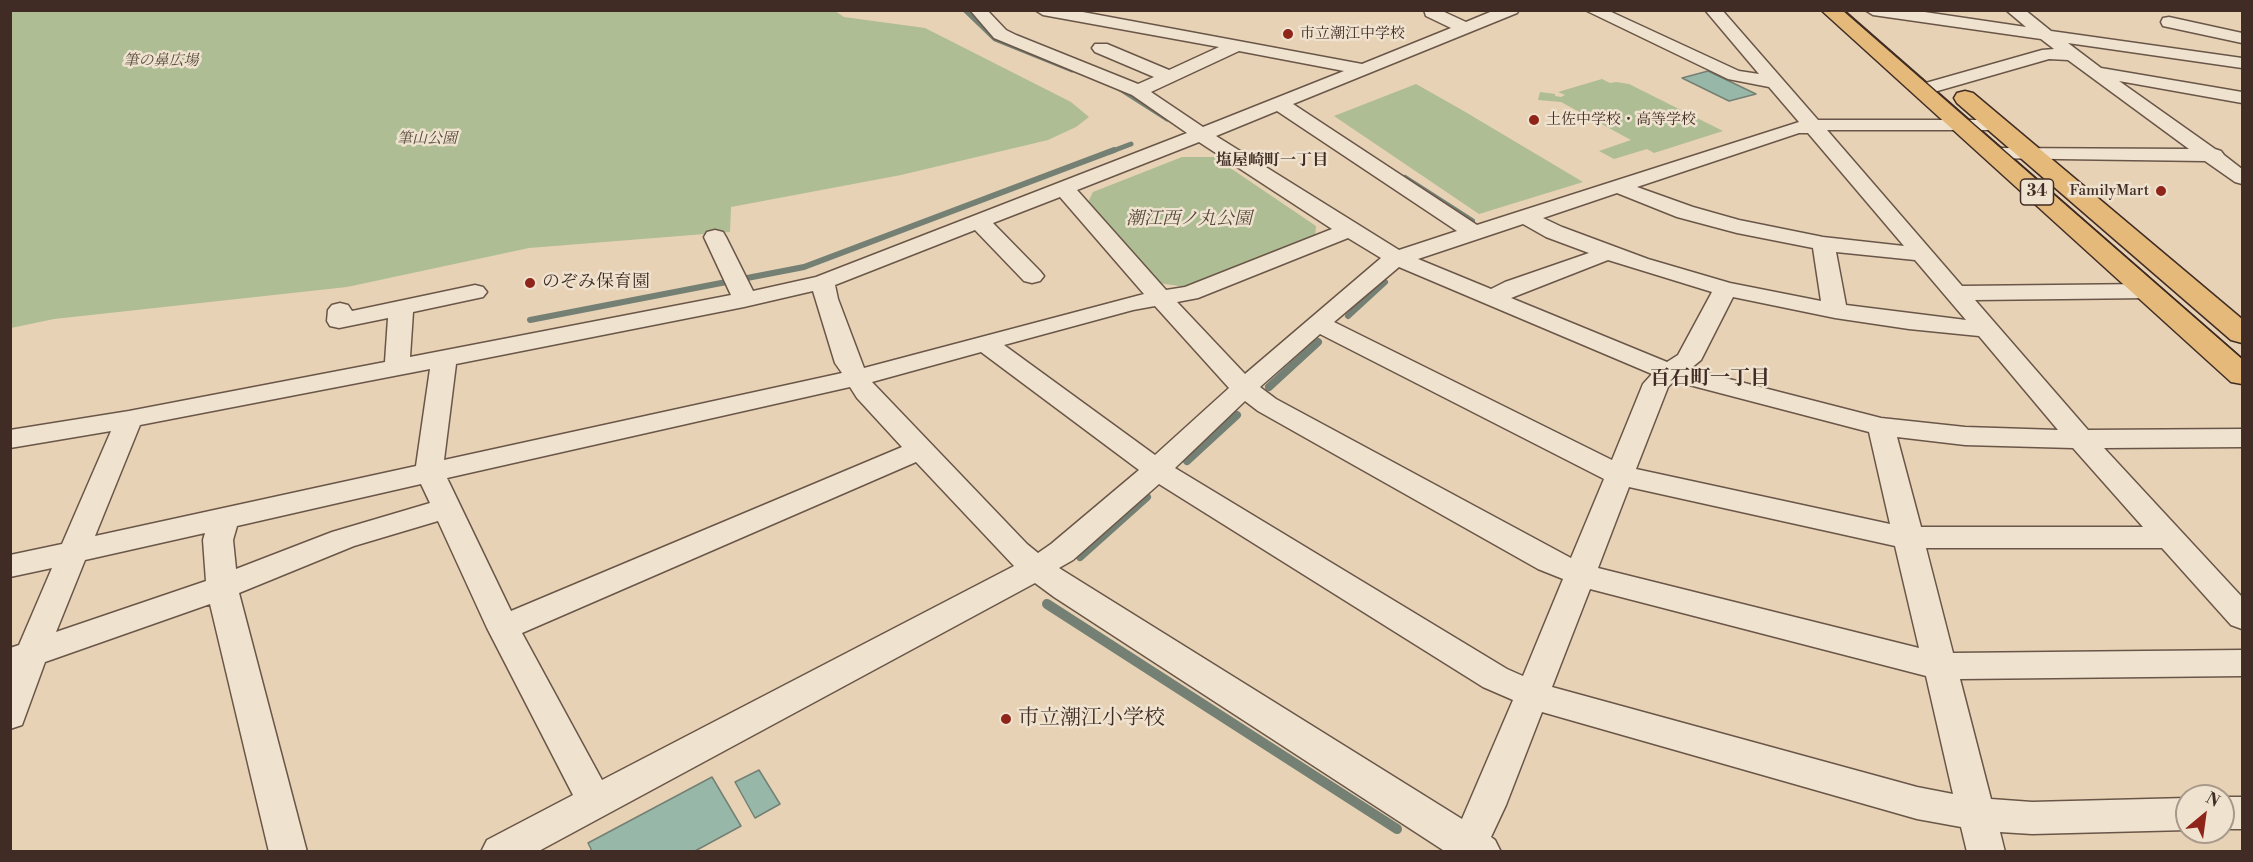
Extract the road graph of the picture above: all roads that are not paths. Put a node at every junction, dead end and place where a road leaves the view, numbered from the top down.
1 (978, 10) edge
2 (1043, 10) edge
3 (1432, 10) edge
4 (1511, 10) edge
5 (1593, 10) edge
6 (1713, 10) edge
7 (1831, 10) edge
8 (1863, 10) edge
9 (1873, 10) edge
10 (2014, 10) edge
11 (2194, 10) edge
12 (2174, 16) edge
13 (2242, 26) edge
14 (1466, 28) junction
15 (2045, 35) junction
16 (2242, 38) edge
17 (1238, 45) junction
18 (1101, 48) dead end
19 (2145, 51) junction
20 (2073, 55) junction
21 (2242, 63) edge
22 (1363, 69) junction
23 (2096, 72) junction
24 (1170, 77) junction
25 (1947, 83) junction
26 (1776, 84) junction
27 (1921, 90) junction
28 (1138, 91) junction
29 (2242, 97) edge
30 (1278, 103) junction
31 (1960, 124) junction
32 (1995, 124) junction
33 (1812, 125) junction
34 (1200, 134) junction
35 (1994, 154) junction
36 (2029, 154) junction
37 (2210, 154) junction
38 (2242, 160) edge
39 (2242, 178) edge
40 (1618, 186) junction
41 (1064, 188) junction
42 (1524, 216) junction
43 (978, 221) junction
44 (1349, 230) junction
45 (1473, 232) junction
46 (715, 237) dead end
47 (1823, 244) junction
48 (1605, 251) junction
49 (1923, 254) junction
50 (1397, 258) junction
51 (1032, 276) dead end
52 (823, 282) junction
53 (1726, 289) junction
54 (2148, 291) junction
55 (475, 292) dead end
56 (1956, 292) junction
57 (1492, 298) junction
58 (744, 300) junction
59 (1162, 300) junction
60 (400, 309) junction
61 (340, 310) dead end
62 (1835, 311) junction
63 (1318, 324) junction
64 (1987, 329) junction
65 (2242, 334) edge
66 (984, 342) junction
67 (444, 357) junction
68 (397, 367) junction
69 (1669, 370) junction
70 (2242, 375) edge
71 (856, 378) junction
72 (1244, 388) junction
73 (129, 419) junction
74 (1881, 427) junction
75 (2242, 438) edge
76 (10, 439) edge
77 (2081, 439) junction
78 (920, 450) junction
79 (1156, 469) junction
80 (429, 471) junction
81 (1618, 475) junction
82 (447, 508) junction
83 (225, 518) junction
84 (2170, 537) junction
85 (1908, 538) junction
86 (75, 552) junction
87 (10, 566) edge
88 (1035, 568) junction
89 (1580, 574) junction
90 (223, 587) junction
91 (2242, 617) edge
92 (503, 628) junction
93 (21, 658) edge
94 (2242, 663) edge
95 (1939, 666) junction
96 (1532, 694) junction
97 (10, 715) edge
98 (595, 802) junction
99 (1977, 814) junction
100 (2175, 814) edge
101 (1472, 849) edge
102 (288, 852) edge
103 (500, 852) edge
104 (1986, 852) edge

1 - 28 street
2 - 17 street
3 - 14 street
4 - 14 street
5 - 26 street
6 - 26 street
7 - 27 main road, 34
8 - 25 main road, 34
9 - 15 street
10 - 15 street
11 - 13 street
12 - 16 street
12 - 19 street
14 - 22 street
15 - 19 street
15 - 20 street
17 - 22 street
17 - 24 street
18 - 24 street
19 - 21 street
20 - 23 street
20 - 25 street
22 - 30 street
23 - 29 street
23 - 37 street
24 - 28 street
25 - 27 street
25 - 32 main road, 34
26 - 33 street
27 - 31 main road, 34
28 - 34 street
30 - 34 street
30 - 45 street
31 - 32 street
31 - 33 street
31 - 35 main road, 34
32 - 36 main road, 34
33 - 40 street
33 - 49 street
34 - 41 street
34 - 44 street
35 - 36 street
35 - 54 main road, 34
36 - 37 street
36 - 65 main road, 34
37 - 38 street
37 - 39 street
40 - 42 street
40 - 47 street
41 - 43 street
41 - 59 street
42 - 45 street
42 - 48 street
43 - 51 street
43 - 52 street
44 - 50 street
44 - 59 street
45 - 50 street
46 - 58 street
47 - 49 street
47 - 62 street
48 - 53 street
48 - 57 street
49 - 56 street
50 - 57 street
50 - 63 street
52 - 58 street
52 - 71 street
53 - 62 street
53 - 69 street
54 - 56 street
54 - 70 main road, 34
55 - 60 street
56 - 64 street
57 - 69 street
58 - 67 street
59 - 66 street
59 - 72 street
60 - 61 street
60 - 68 street
62 - 64 street
63 - 72 street
63 - 81 street
64 - 77 street
66 - 71 street
66 - 79 street
67 - 68 street
67 - 80 street
68 - 73 street
69 - 74 street
69 - 81 street
71 - 78 street
71 - 80 street
72 - 79 street
72 - 89 street
73 - 76 street
73 - 86 street
74 - 77 street
74 - 85 street
75 - 77 street
77 - 84 street
78 - 88 street
78 - 92 street
79 - 88 street
79 - 96 street
80 - 82 street
80 - 83 street
81 - 85 street
81 - 89 street
82 - 90 street
82 - 92 street
83 - 86 street
83 - 90 street
84 - 85 street
84 - 91 street
85 - 95 street
86 - 87 street
86 - 93 street
88 - 98 street
88 - 101 street
89 - 95 street
89 - 96 street
90 - 93 street
90 - 102 street
92 - 98 street
93 - 97 street
94 - 95 street
95 - 99 street
96 - 99 street
96 - 101 street
98 - 103 street
99 - 100 street
99 - 104 street

